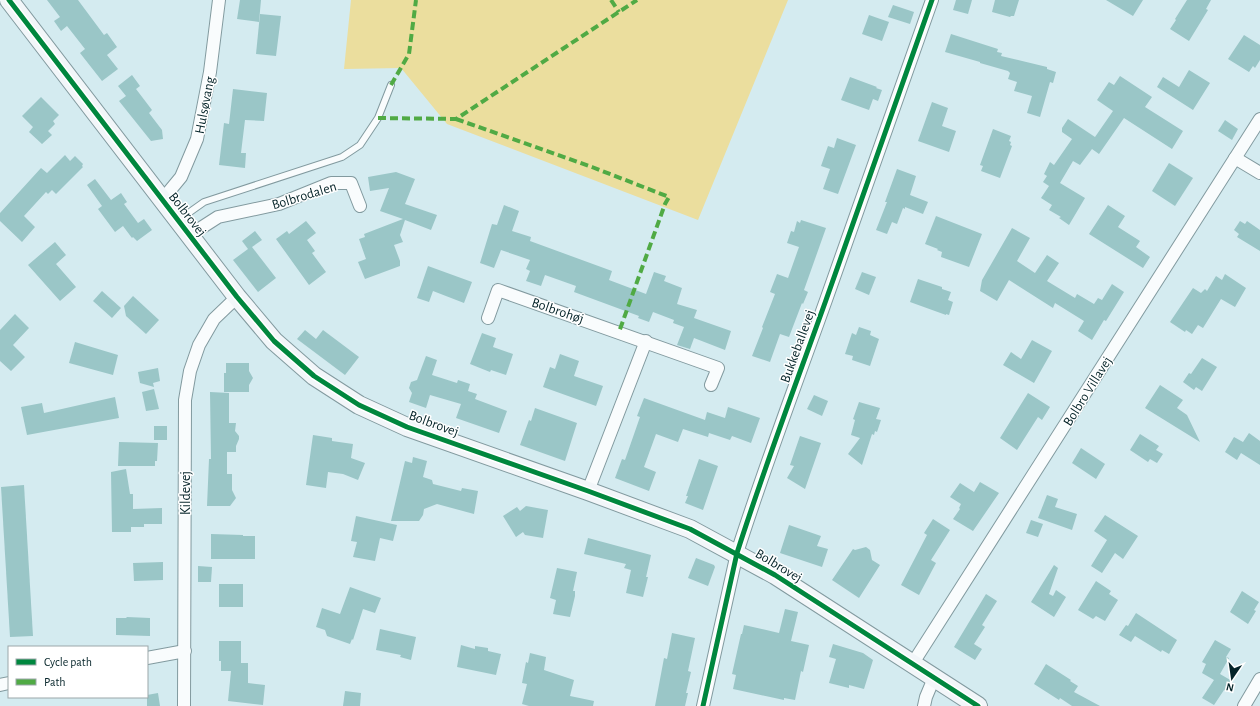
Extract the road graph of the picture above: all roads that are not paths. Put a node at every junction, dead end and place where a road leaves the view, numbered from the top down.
1 (10, 0) edge
2 (219, 0) edge
3 (932, 0) edge
4 (391, 85) dead end
5 (1260, 119) edge
6 (1235, 158) junction
7 (1260, 173) edge
8 (162, 200) junction
9 (360, 206) dead end
10 (178, 220) junction
11 (190, 235) junction
12 (237, 297) junction
13 (488, 318) dead end
14 (646, 341) junction
15 (711, 385) dead end
16 (588, 491) junction
17 (737, 553) junction
18 (185, 652) junction
19 (148, 658) edge
20 (913, 663) junction
21 (934, 678) junction
22 (1260, 679) edge
23 (0, 682) edge
24 (0, 685) edge
25 (184, 706) edge
26 (703, 706) edge
27 (924, 706) edge
28 (978, 706) edge
29 (1244, 706) edge

1 - 8 street, Bolbrovej
2 - 8 street, Hulsøvang
3 - 17 street, Bukkeballevej
4 - 10 lane
5 - 6 street, Bolbro Villavej
6 - 7 street
6 - 20 street, Bolbro Villavej
8 - 10 street, Bolbrovej
9 - 11 street, Bolbrodalen
10 - 11 street, Bolbrovej
11 - 12 street, Bolbrovej
12 - 16 street, Bolbrovej
12 - 18 street, Kildevej
13 - 14 street, Bolbrohøj
14 - 15 street, Bolbrohøj
14 - 16 street
16 - 17 street, Bolbrovej
17 - 20 street, Bolbrovej
17 - 26 street, Bukkeballevej
18 - 19 street
18 - 25 street, Kildevej
20 - 21 street, Bolbrovej
21 - 27 street
21 - 28 street, Bolbrovej
22 - 29 street
23 - 24 street

